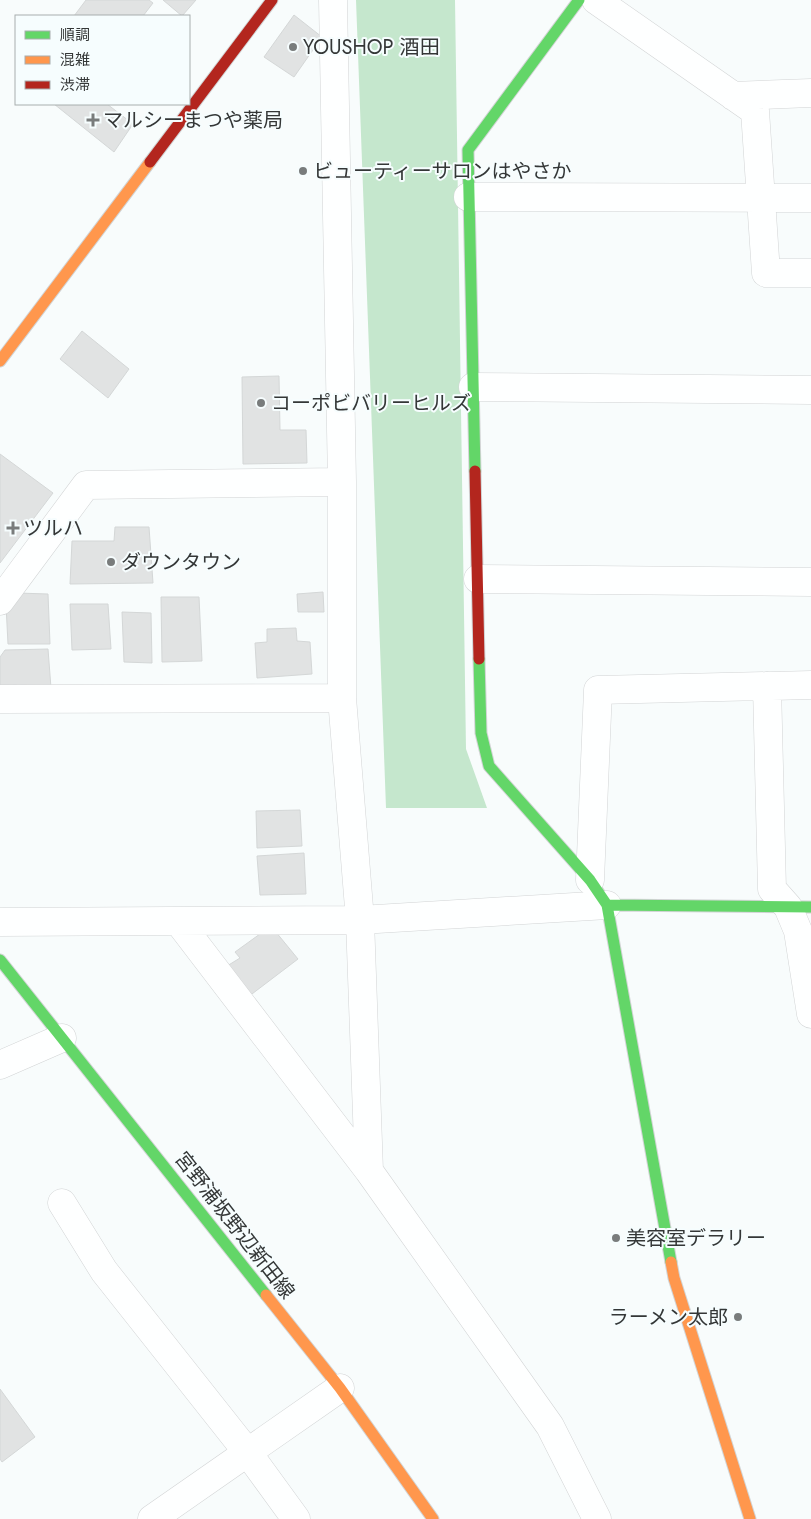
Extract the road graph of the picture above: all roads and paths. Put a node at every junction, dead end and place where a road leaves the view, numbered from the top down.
1 (272, 0) edge
2 (333, 0) edge
3 (579, 0) edge
4 (596, 0) edge
5 (811, 93) edge
6 (733, 96) junction
7 (468, 197) junction
8 (811, 198) edge
9 (762, 199) junction
10 (811, 273) edge
11 (0, 361) edge
12 (473, 387) junction
13 (811, 390) edge
14 (342, 482) junction
15 (478, 578) junction
16 (811, 582) edge
17 (0, 601) edge
18 (811, 685) edge
19 (768, 686) junction
20 (342, 698) junction
21 (0, 699) edge
22 (590, 880) junction
23 (607, 905) junction
24 (799, 907) edge
25 (360, 920) junction
26 (178, 921) junction
27 (0, 922) edge
28 (0, 960) edge
29 (811, 1014) edge
30 (62, 1038) junction
31 (0, 1065) edge
32 (369, 1171) junction
33 (62, 1203) dead end
34 (340, 1388) junction
35 (248, 1453) junction
36 (152, 1519) edge
37 (296, 1519) edge
38 (433, 1519) edge
39 (596, 1519) edge
40 (750, 1519) edge

1 - 11 street
2 - 14 street
3 - 7 street
4 - 6 street
5 - 6 street
6 - 9 street
7 - 9 street
7 - 12 street
8 - 9 street
9 - 10 street
12 - 13 street
12 - 15 street
14 - 17 street
14 - 20 street
15 - 16 street
15 - 22 street
18 - 19 street
19 - 22 street
19 - 24 street
20 - 21 street
20 - 25 street
22 - 23 street
23 - 24 street
23 - 25 street
23 - 40 street
24 - 29 street
25 - 26 street
25 - 32 street
26 - 27 street
26 - 32 street
28 - 30 street, 宮野浦坂野辺新田線
30 - 31 street
30 - 34 street, 宮野浦坂野辺新田線
32 - 39 street
33 - 35 street
34 - 35 street
34 - 38 street, 宮野浦坂野辺新田線
35 - 36 street
35 - 37 street

